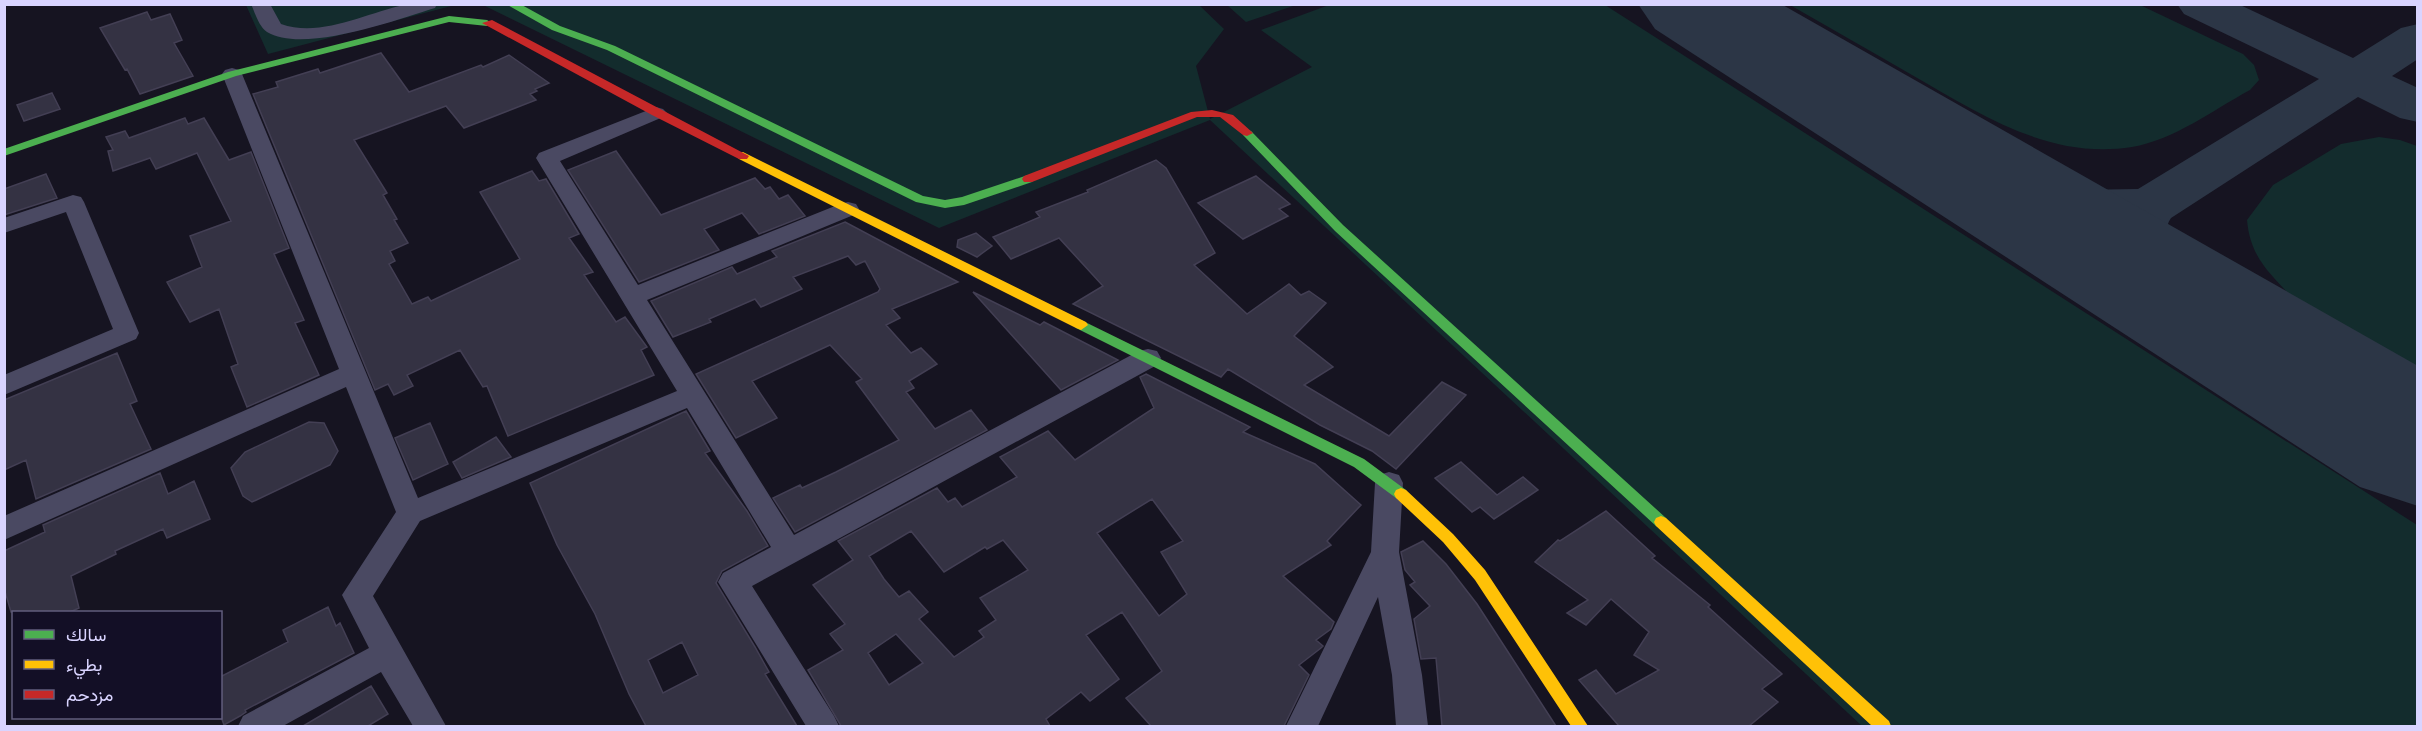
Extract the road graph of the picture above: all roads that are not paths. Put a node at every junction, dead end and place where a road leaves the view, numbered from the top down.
1 (260, 4) edge
2 (428, 4) edge
3 (511, 4) edge
4 (232, 75) junction
5 (656, 113) junction
6 (4, 153) edge
7 (848, 209) junction
8 (4, 226) edge
9 (632, 297) junction
10 (1148, 358) junction
11 (353, 373) junction
12 (4, 386) edge
13 (693, 395) junction
14 (1389, 483) junction
15 (410, 513) junction
16 (4, 528) edge
17 (789, 552) junction
18 (1385, 552) junction
19 (387, 653) junction
20 (254, 726) edge
21 (430, 726) edge
22 (823, 726) edge
23 (1302, 726) edge
24 (1412, 726) edge
25 (1580, 726) edge
26 (1883, 726) edge

1 - 2 street
3 - 26 street
4 - 5 street
4 - 6 street
4 - 11 street
5 - 7 street
5 - 9 street
7 - 9 street
7 - 10 street
8 - 12 street
9 - 13 street
10 - 14 street
10 - 17 street
11 - 15 street
11 - 16 street
13 - 15 street
13 - 17 street
14 - 18 street
14 - 25 street
15 - 19 street
17 - 22 street
18 - 23 street
18 - 24 street
19 - 20 street
19 - 21 street

